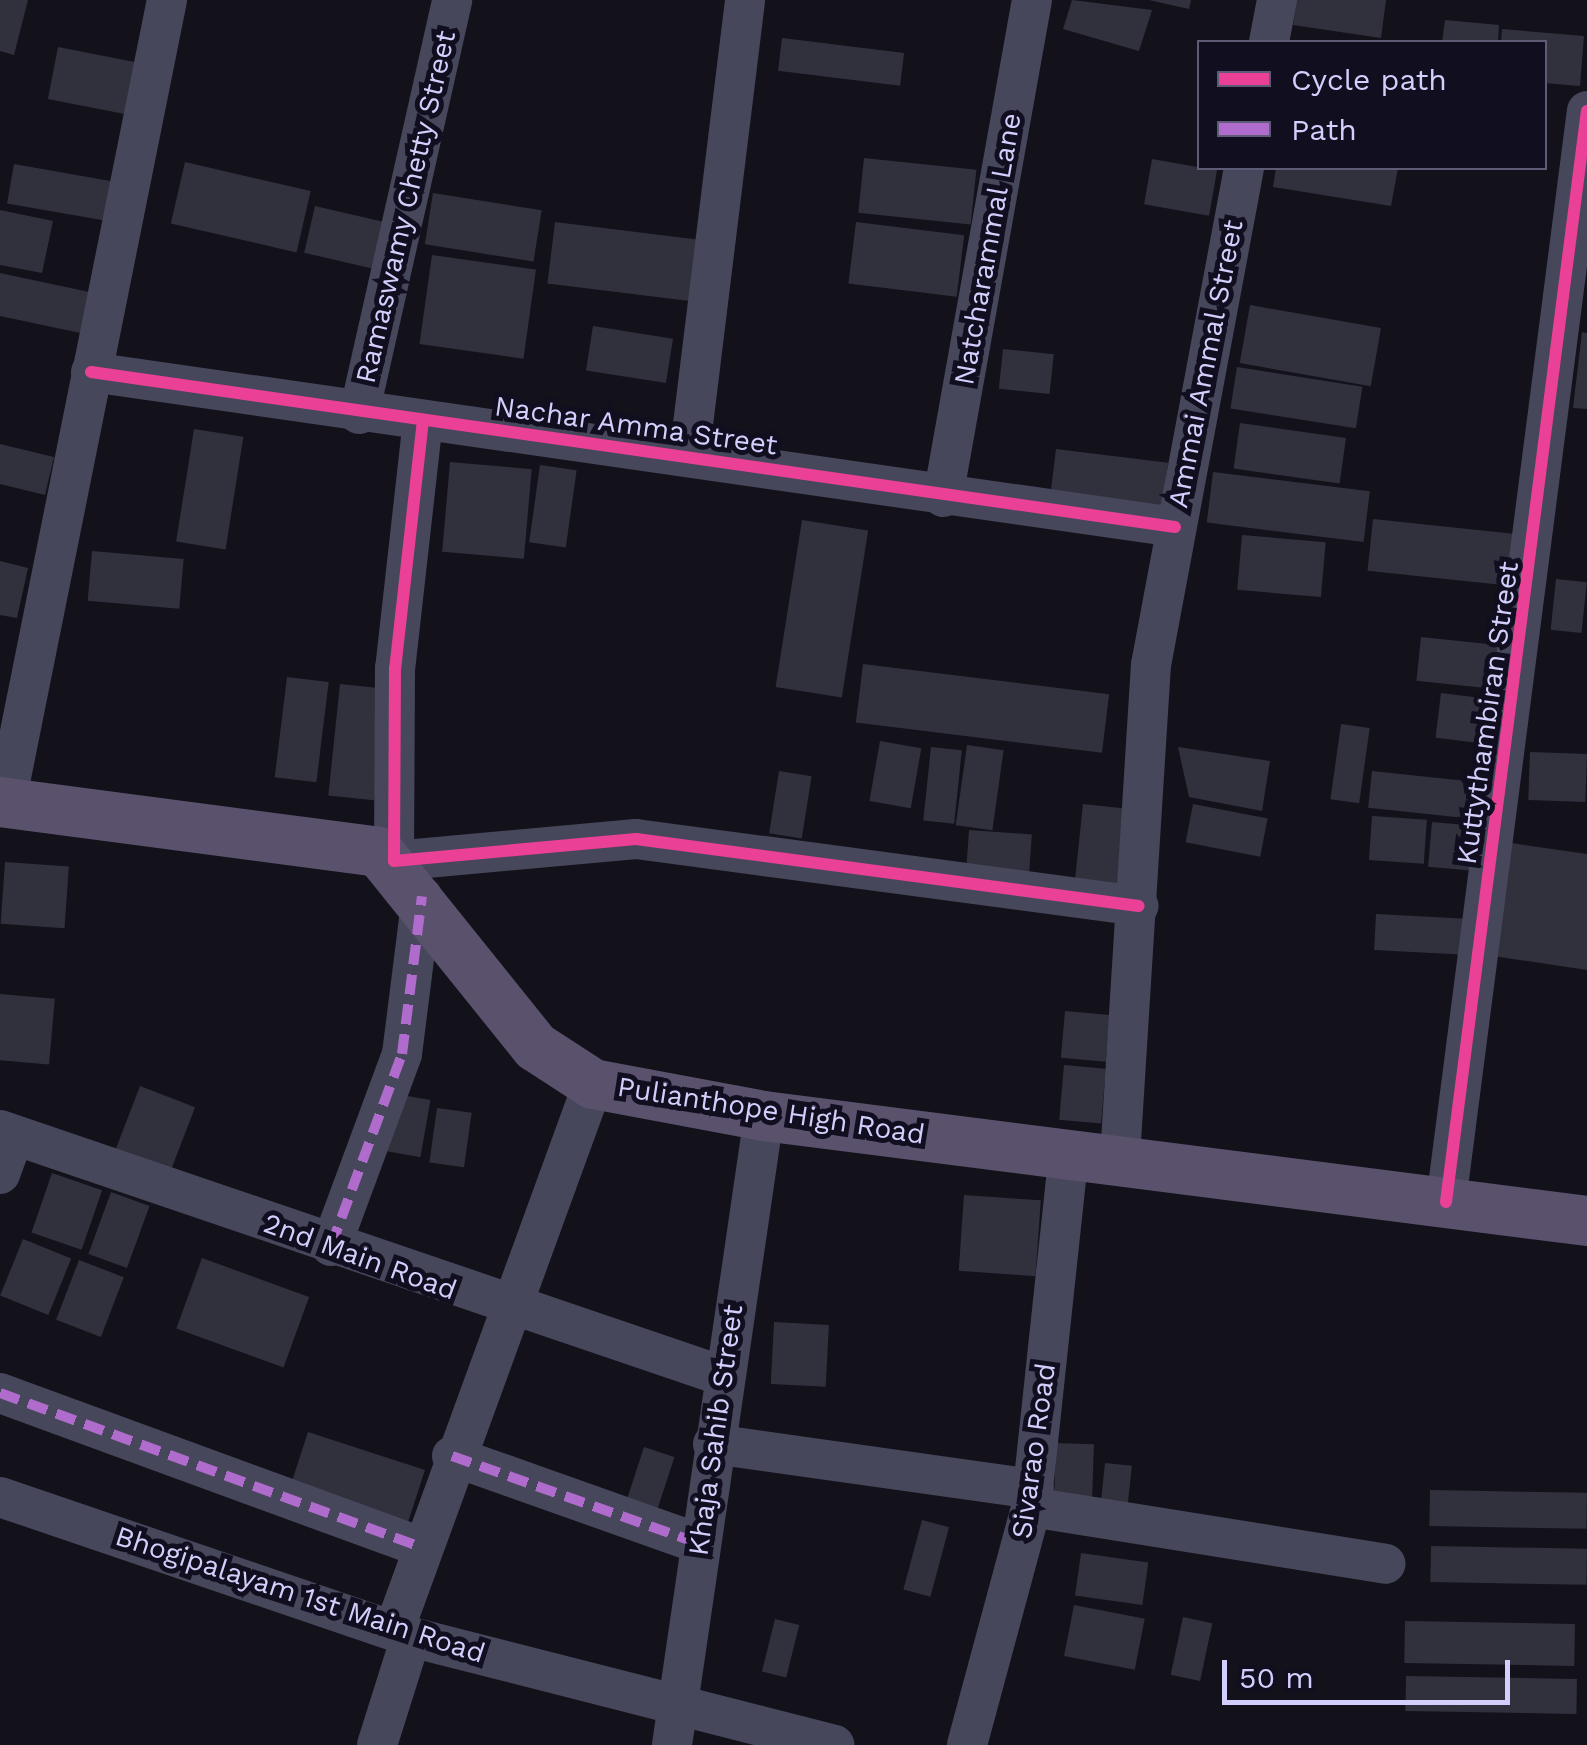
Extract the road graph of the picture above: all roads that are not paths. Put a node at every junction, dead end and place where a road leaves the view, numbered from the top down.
1 (167, 0) edge
2 (452, 0) edge
3 (745, 0) edge
4 (1032, 0) edge
5 (1277, 0) edge
6 (1268, 40) edge
7 (1587, 111) edge
8 (1244, 170) edge
9 (90, 372) junction
10 (360, 414) junction
11 (423, 420) junction
12 (688, 457) junction
13 (943, 497) junction
14 (1174, 527) junction
15 (3, 802) edge
16 (408, 878) junction
17 (1139, 906) junction
18 (593, 1084) junction
19 (764, 1116) junction
20 (7, 1133) edge
21 (1069, 1151) junction
22 (1120, 1157) junction
23 (0, 1174) edge
24 (1446, 1202) junction
25 (1587, 1222) edge
26 (331, 1246) junction
27 (506, 1309) junction
28 (723, 1376) junction
29 (0, 1393) edge
30 (714, 1444) junction
31 (452, 1456) junction
32 (0, 1497) edge
33 (1033, 1498) junction
34 (700, 1544) junction
35 (417, 1546) junction
36 (1385, 1564) dead end
37 (403, 1633) junction
38 (675, 1725) edge
39 (377, 1745) edge
40 (834, 1745) edge
41 (966, 1745) edge

1 - 9 street
2 - 10 street, Ramaswamy Chetty Street
3 - 12 street
4 - 13 street, Natcharammal Lane
5 - 6 street
7 - 24 street, Kuttythambiran Street
8 - 14 street, Ammai Ammal Street
9 - 10 street, Nachar Amma Street
9 - 15 street
10 - 11 street, Nachar Amma Street
11 - 12 street, Nachar Amma Street
11 - 16 street
12 - 13 street, Nachar Amma Street
13 - 14 street, Nachar Amma Street
14 - 17 street, Ammai Ammal Street
15 - 16 main road
16 - 17 street
16 - 18 main road, Pulianthope High Road
16 - 26 street
17 - 22 street, Ammai Ammal Street
18 - 19 main road, Pulianthope High Road
18 - 27 street
19 - 21 main road, Pulianthope High Road
19 - 28 street, Khaja Sahib Street
20 - 23 street
20 - 26 street, 2nd Main Road
21 - 22 main road, Pulianthope High Road
21 - 33 street, Sivarao Road
22 - 24 main road, Pulianthope High Road
24 - 25 main road, Pulianthope High Road
26 - 27 street, 2nd Main Road
27 - 28 street, 2nd Main Road
27 - 31 street
28 - 30 street, Khaja Sahib Street
29 - 35 street
30 - 33 street
30 - 34 street, Khaja Sahib Street
31 - 34 street
31 - 35 street
32 - 37 street, Bhogipalayam 1st Main Road
33 - 36 street
33 - 41 street, Sivarao Road
34 - 38 street, Khaja Sahib Street
35 - 37 street
37 - 38 street, Bhogipalayam 1st Main Road
37 - 39 street
38 - 40 street, Bhogipalayam 1st Main Road

